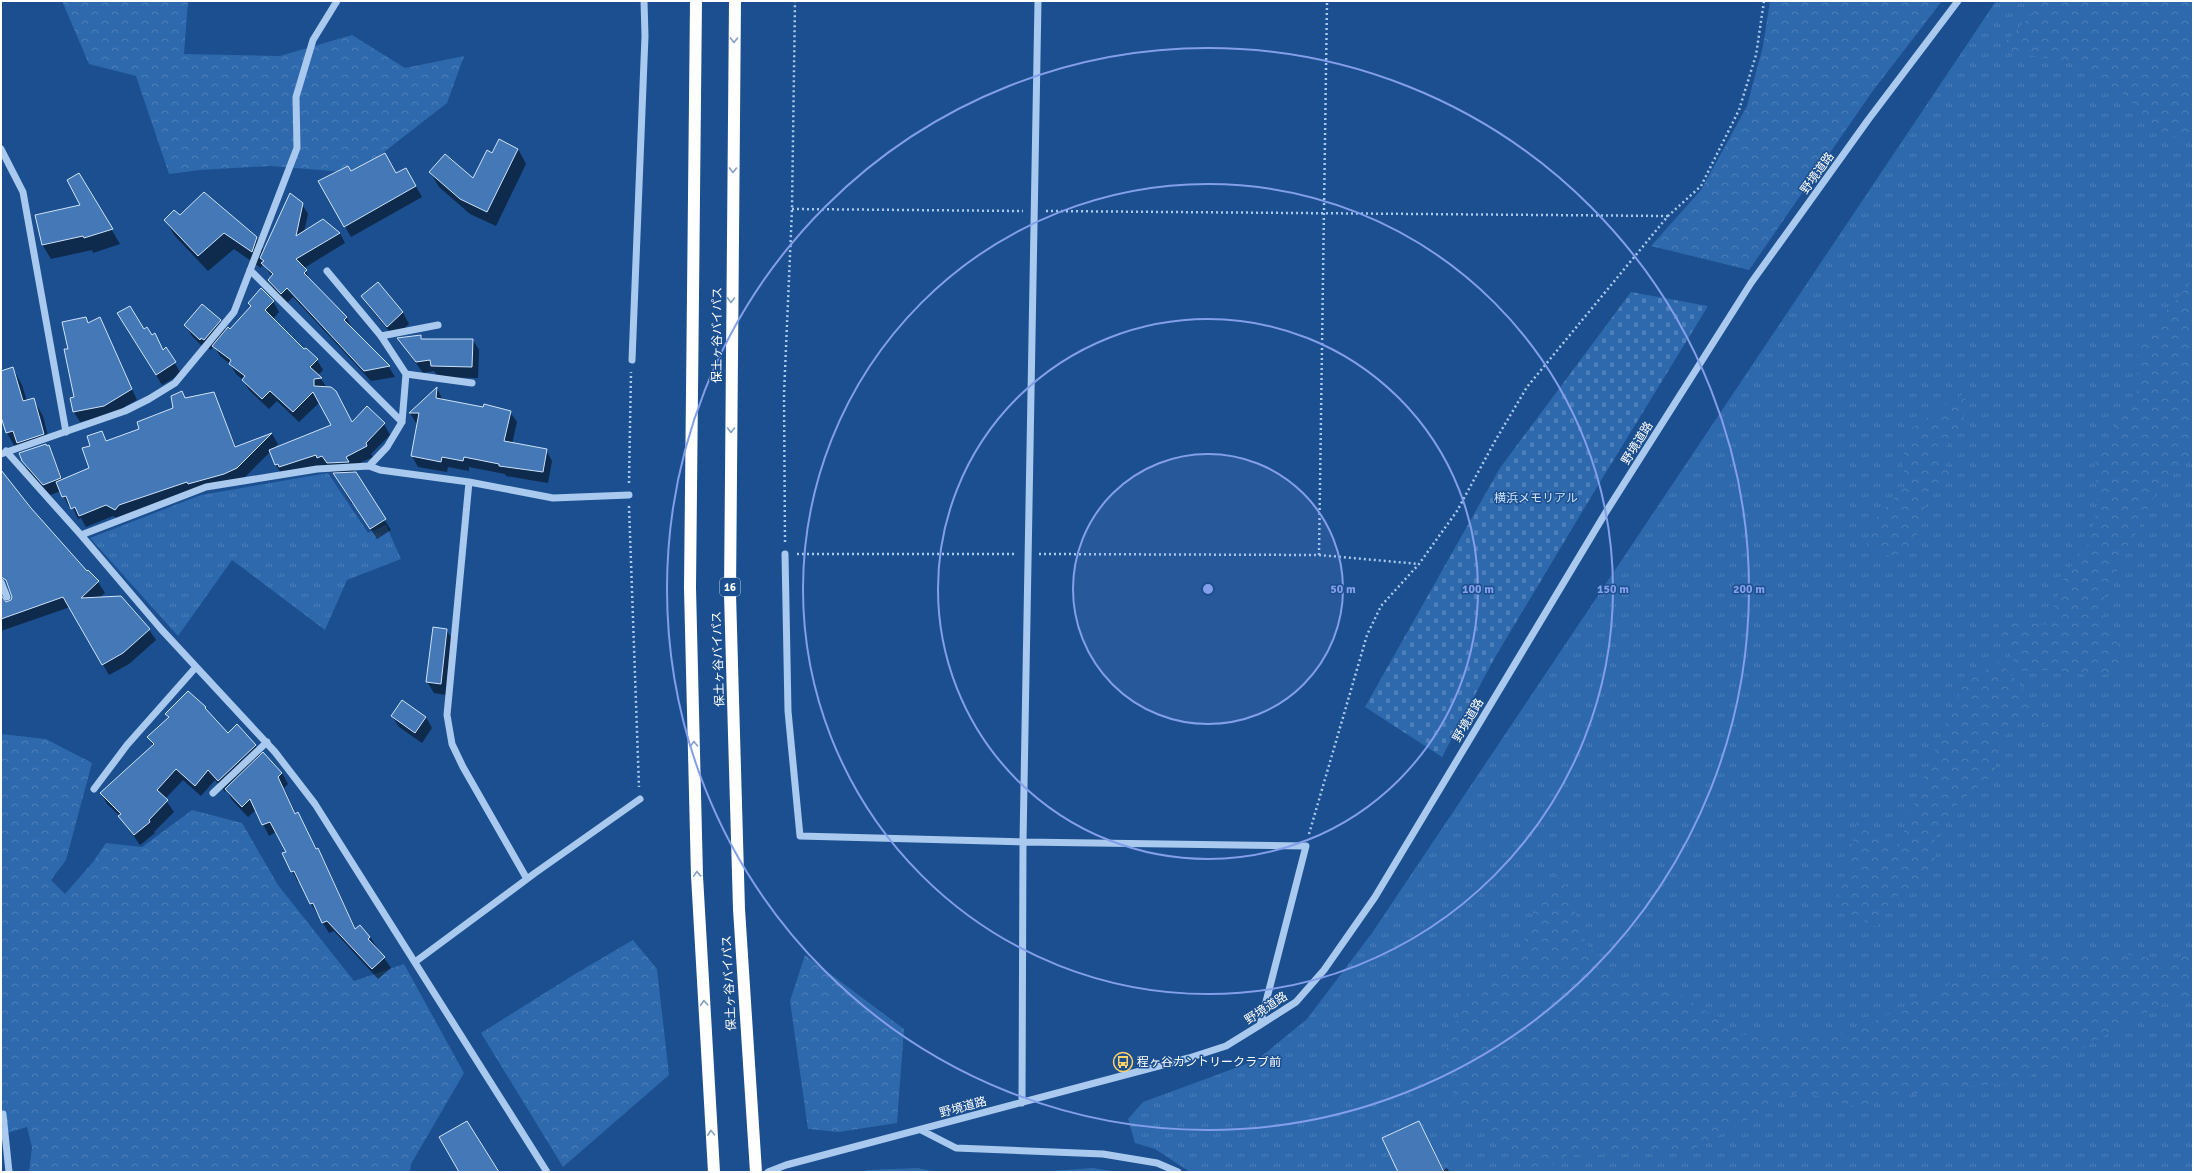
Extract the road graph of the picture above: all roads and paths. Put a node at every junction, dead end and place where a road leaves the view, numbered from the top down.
1 (337, 1) edge
2 (644, 1) edge
3 (696, 1) edge
4 (735, 1) edge
5 (795, 1) edge
6 (1038, 1) edge
7 (1327, 1) edge
8 (1764, 1) edge
9 (1958, 1) edge
10 (1, 149) edge
11 (792, 209) junction
12 (1034, 211) junction
13 (1325, 214) junction
14 (1668, 216) junction
15 (250, 270) junction
16 (327, 271) dead end
17 (438, 325) dead end
18 (380, 336) junction
19 (632, 360) joint
20 (406, 374) junction
21 (472, 383) dead end
22 (402, 422) junction
23 (66, 432) junction
24 (4, 453) edge
25 (369, 466) junction
26 (469, 482) junction
27 (629, 495) junction
28 (81, 535) junction
29 (785, 554) junction
30 (1030, 554) junction
31 (1319, 555) junction
32 (1419, 564) junction
33 (1, 582) edge
34 (7, 597) dead end
35 (196, 667) junction
36 (266, 742) junction
37 (94, 789) dead end
38 (213, 793) dead end
39 (640, 799) joint
40 (1023, 842) junction
41 (1306, 846) junction
42 (527, 879) junction
43 (415, 962) junction
44 (1260, 1026) junction
45 (1022, 1103) junction
46 (2, 1114) dead end
47 (921, 1130) junction
48 (8, 1171) edge
49 (547, 1172) edge
50 (714, 1172) edge
51 (756, 1172) edge
52 (768, 1172) edge
53 (1178, 1172) edge

1 - 15 street
2 - 19 street
50 -> 3 highway, 保土ヶ谷バイパス
4 -> 51 highway, 保土ヶ谷バイパス / 16
5 - 11 path
6 - 12 street
7 - 13 path
8 - 14 path
9 - 44 street, 野境道路
10 - 23 street
11 - 12 path
11 - 29 path
12 - 13 path
12 - 30 street
13 - 14 path
13 - 31 path
14 - 32 path
15 - 22 street
15 - 23 street
16 - 18 street
17 - 18 street
18 - 20 street
19 - 27 path
20 - 21 street
20 - 22 street
22 - 25 street
23 - 24 street
24 - 28 street
25 - 26 street
25 - 28 street
26 - 27 street
26 - 42 street
27 - 39 path
28 - 35 street
29 - 30 path
29 - 40 street
30 - 31 path
30 - 40 street
31 - 32 path
32 - 41 path
33 - 34 street
35 - 36 street
35 - 37 street
36 - 38 street
36 - 43 street
39 - 42 street
40 - 41 street
40 - 45 street
41 - 44 street
42 - 43 street
43 - 49 street
44 - 45 street, 野境道路
45 - 47 street, 野境道路
46 - 48 street
47 - 52 street, 野境道路
47 - 53 street

